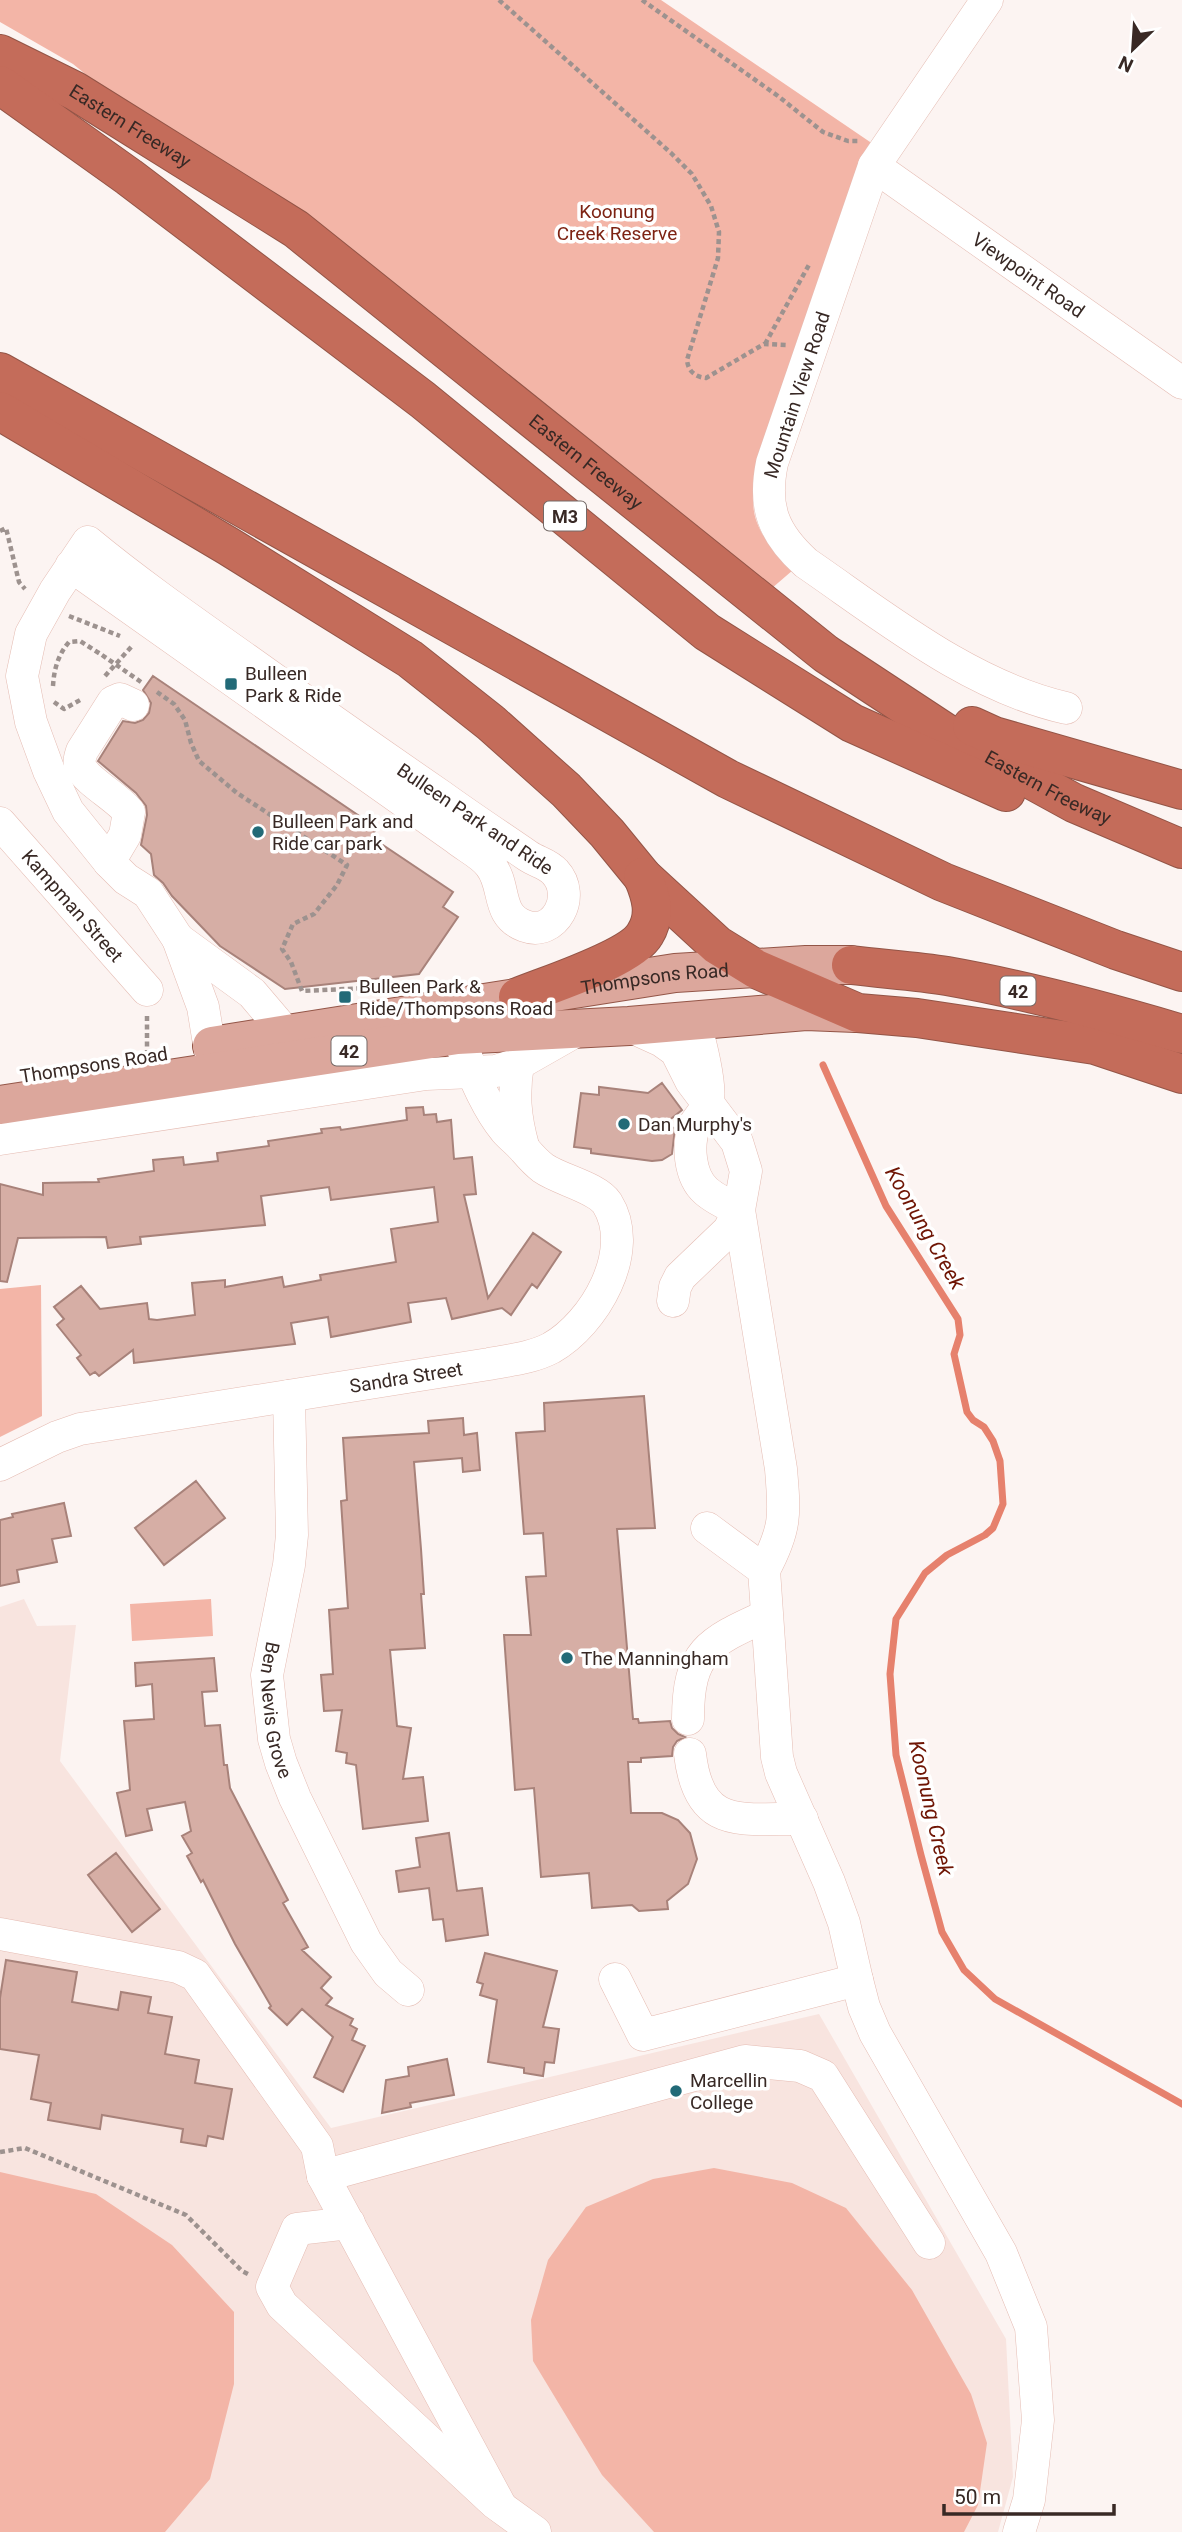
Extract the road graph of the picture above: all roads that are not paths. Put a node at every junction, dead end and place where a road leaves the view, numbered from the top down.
1 (987, 0) edge
2 (0, 54) edge
3 (0, 85) edge
4 (866, 158) junction
5 (0, 372) edge
6 (1182, 383) edge
7 (0, 411) edge
8 (80, 554) junction
9 (826, 654) junction
10 (137, 693) road end
11 (1066, 709) dead end
12 (1182, 790) edge
13 (0, 823) edge
14 (1182, 849) edge
15 (1182, 855) edge
16 (109, 862) junction
17 (643, 877) junction
18 (178, 939) junction
19 (851, 965) joint
20 (756, 969) junction
21 (1182, 972) edge
22 (147, 990) road end
23 (518, 997) junction
24 (858, 1013) junction
25 (694, 1019) junction
26 (629, 1026) junction
27 (584, 1027) junction
28 (286, 1033) junction
29 (1182, 1034) edge
30 (457, 1035) junction
31 (213, 1059) junction
32 (518, 1064) junction
33 (474, 1073) junction
34 (1182, 1074) edge
35 (0, 1080) edge
36 (709, 1102) junction
37 (0, 1105) edge
38 (0, 1139) edge
39 (523, 1148) junction
40 (739, 1210) junction
41 (673, 1301) dead end
42 (289, 1396) junction
43 (0, 1465) edge
44 (707, 1528) dead end
45 (764, 1570) junction
46 (765, 1616) junction
47 (688, 1719) dead end
48 (690, 1754) dead end
49 (802, 1819) junction
50 (0, 1934) edge
51 (615, 1979) dead end
52 (857, 1980) junction
53 (408, 1990) dead end
54 (323, 2176) junction
55 (349, 2223) junction
56 (929, 2243) dead end
57 (501, 2507) junction
58 (535, 2532) edge
59 (1019, 2532) edge

1 - 4 street, Mountain View Road
2 - 9 highway, Eastern Freeway
3 - 15 highway, Eastern Freeway / M3
4 - 6 street, Viewpoint Road
4 - 11 street, Mountain View Road
5 - 21 highway
7 - 17 highway
8 - 8 street, Bulleen Park and Ride
8 - 16 street
9 - 12 highway
9 - 14 highway, Eastern Freeway
10 - 16 street
13 - 22 street, Kampman Street
16 - 18 street
17 - 20 highway
17 - 23 highway
18 - 28 street
18 - 31 street
19 - 20 main road, Thompsons Road / 42
19 - 29 highway, Thompsons Road / 42
20 - 23 main road, Thompsons Road / 42
20 - 24 highway
23 - 25 main road
23 - 28 main road, Thompsons Road / 42
24 - 25 main road, Thompsons Road / 42
24 - 34 highway, Thompsons Road / 42
25 - 26 main road, Thompsons Road / 42
25 - 36 street
26 - 27 main road, Thompsons Road / 42
26 - 36 street
27 - 30 main road, Thompsons Road / 42
27 - 32 street, Thompsons Road
28 - 31 main road, Thompsons Road / 42
30 - 31 main road, Thompsons Road / 42
30 - 33 street, Sandra Street
31 - 35 main road, Thompsons Road / 42
31 - 37 main road, Thompsons Road / 42
32 - 33 street, Thompsons Road
32 - 39 street
33 - 38 street, Thompsons Road
33 - 39 street, Sandra Street
36 - 40 street
36 - 40 street
39 - 42 street, Sandra Street
40 - 41 street
40 - 45 street
42 - 43 street, Sandra Street
42 - 53 street, Ben Nevis Grove
44 - 45 street
45 - 46 street
46 - 47 street
46 - 49 street
48 - 49 street
49 - 52 street
50 - 54 street
51 - 52 street
52 - 59 street
54 - 55 street
54 - 56 street
55 - 57 street
55 - 57 street
57 - 58 street

